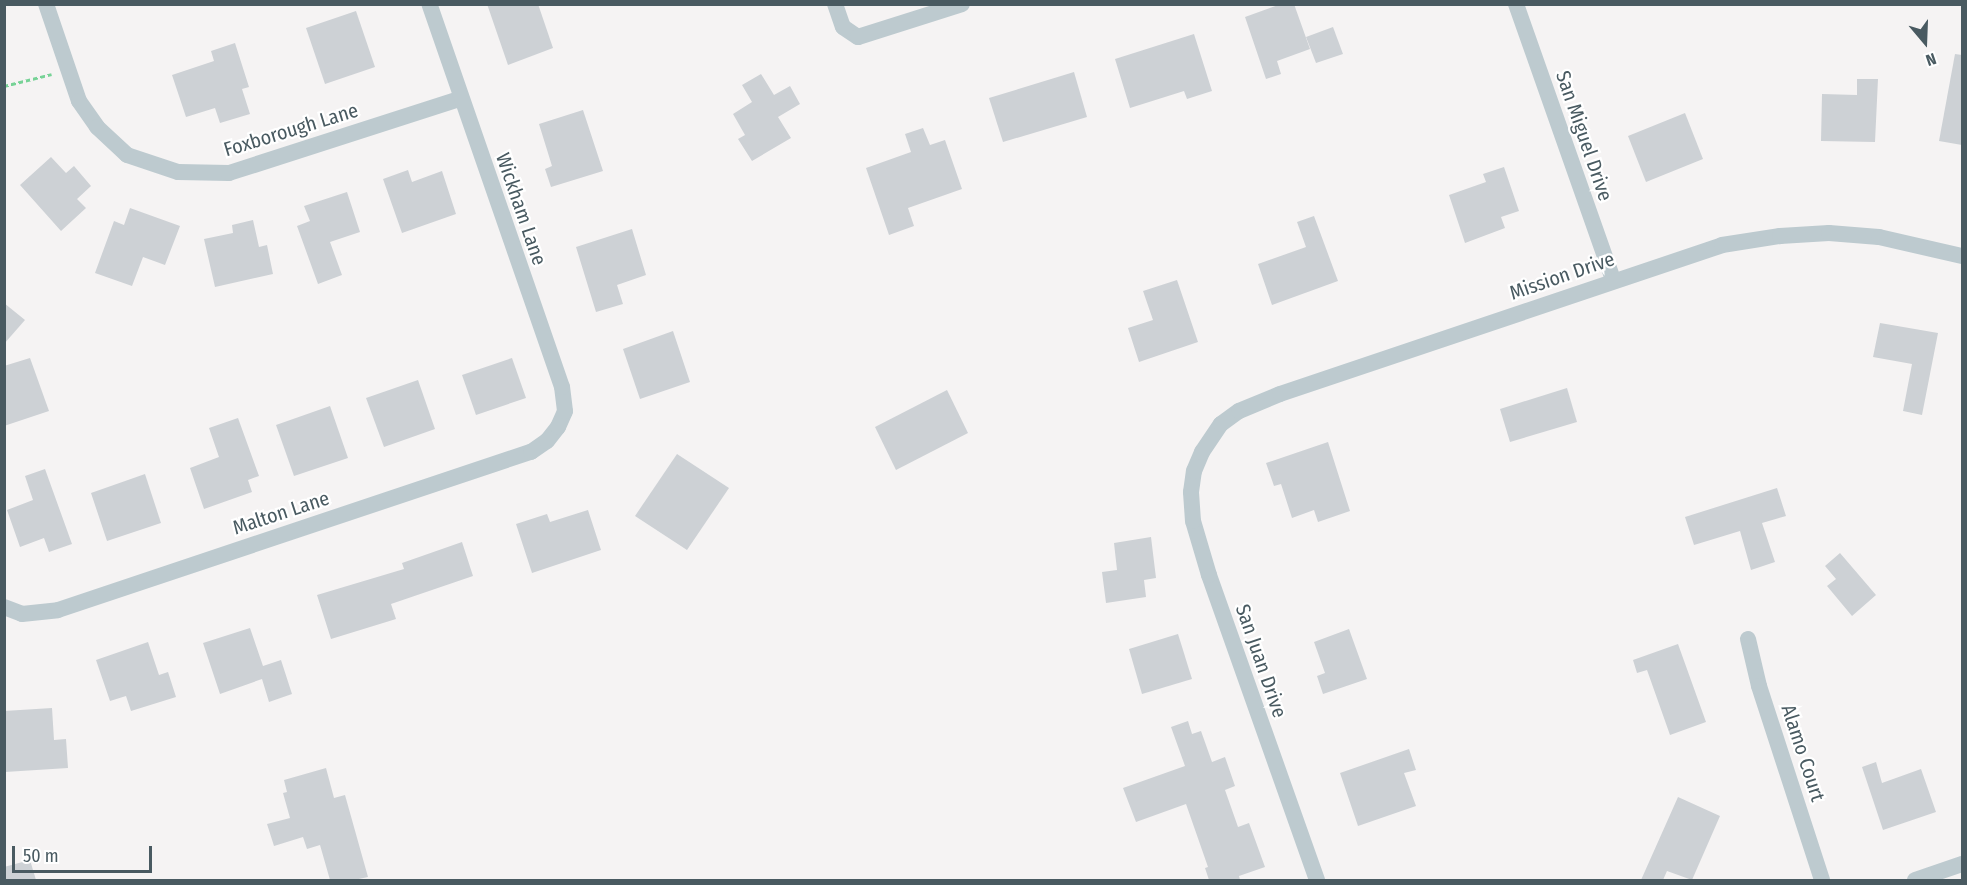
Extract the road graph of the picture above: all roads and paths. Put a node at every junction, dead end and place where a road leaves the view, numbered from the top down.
1 (46, 4) edge
2 (429, 4) edge
3 (835, 4) edge
4 (962, 4) edge
5 (1516, 4) edge
6 (68, 70) junction
7 (4, 86) edge
8 (460, 99) junction
9 (1962, 256) edge
10 (1612, 280) junction
11 (558, 427) joint
12 (1202, 452) joint
13 (7, 609) edge
14 (1748, 639) dead end
15 (1962, 864) edge
16 (1317, 880) edge
17 (1822, 880) edge
18 (1915, 880) edge

1 - 6 street, Foxborough Lane
2 - 8 street, Wickham Lane
3 - 4 street
5 - 10 street, San Miguel Drive
6 - 7 path
6 - 8 street, Foxborough Lane
8 - 11 street, Wickham Lane
9 - 10 street, Mission Drive
10 - 12 street, Mission Drive
11 - 13 street, Malton Lane
12 - 16 street, San Juan Drive
14 - 17 street, Alamo Court
15 - 18 street

